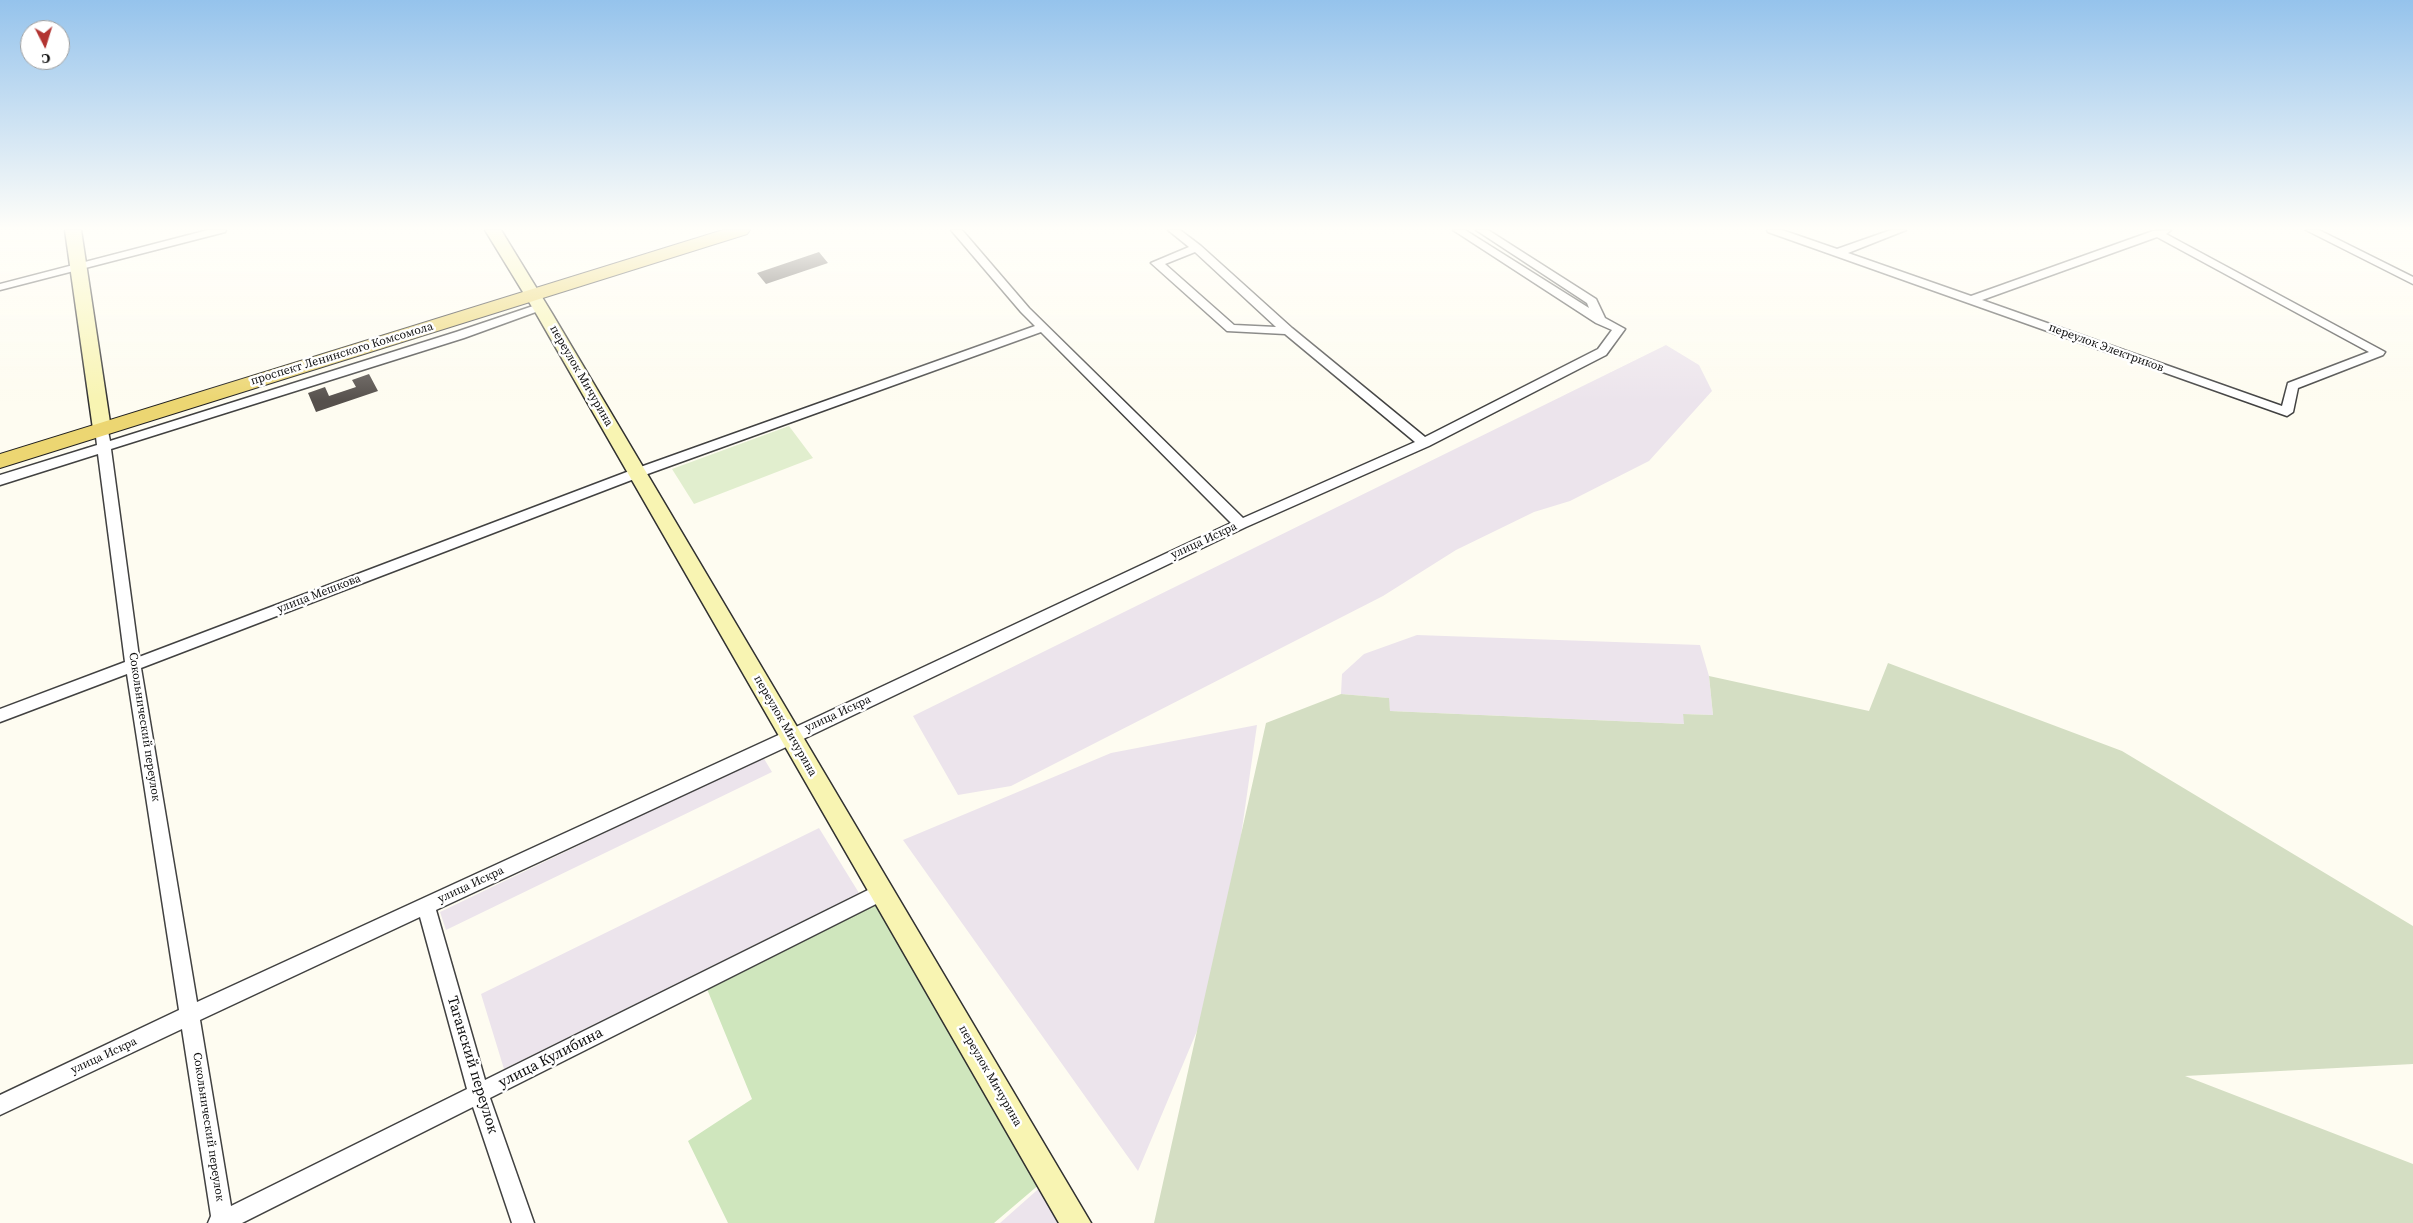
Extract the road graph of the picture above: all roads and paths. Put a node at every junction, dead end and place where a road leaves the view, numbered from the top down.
1 (81, 287) edge
2 (528, 287) edge
3 (576, 287) edge
4 (1005, 287) edge
5 (1184, 287) edge
6 (1240, 287) edge
7 (1548, 287) edge
8 (1572, 287) edge
9 (1936, 287) edge
10 (2007, 287) edge
11 (2262, 287) edge
12 (1972, 300) junction
13 (536, 301) junction
14 (1600, 320) junction
15 (1043, 327) junction
16 (1288, 331) junction
17 (104, 438) junction
18 (1424, 443) junction
19 (0, 461) edge
20 (638, 473) junction
21 (0, 480) edge
22 (1241, 524) junction
23 (134, 664) junction
24 (0, 716) edge
25 (792, 737) junction
26 (882, 892) junction
27 (426, 906) junction
28 (190, 1015) junction
29 (479, 1094) junction
30 (0, 1105) edge
31 (222, 1222) edge
32 (523, 1223) edge
33 (1076, 1223) edge

1 - 17 main road, Сокольнический переулок
2 - 13 main road, переулок Мичурина
3 - 13 main road, проспект Ленинского Комсомола
4 - 15 street
5 - 16 street
6 - 16 street
7 - 14 street
8 - 14 street
9 - 12 street, переулок Электриков
10 - 12 street
11 - 12 street, переулок Электриков
13 - 17 main road, проспект Ленинского Комсомола
13 - 20 main road, переулок Мичурина
14 - 18 street, улица Искра
15 - 20 street, улица Мешкова
15 - 22 street
16 - 18 street
17 - 19 main road, проспект Ленинского Комсомола
17 - 21 street
17 - 23 street, Сокольнический переулок
18 - 22 street, улица Искра
20 - 23 street, улица Мешкова
20 - 25 main road, переулок Мичурина
22 - 25 street, улица Искра
23 - 24 street, улица Мешкова
23 - 28 street, Сокольнический переулок
25 - 26 main road, переулок Мичурина
25 - 27 street, улица Искра
26 - 29 street, улица Кулибина
26 - 33 main road, переулок Мичурина
27 - 28 street, улица Искра
27 - 29 street, Таганский переулок
28 - 30 street, улица Искра
28 - 31 street, Сокольнический переулок
29 - 31 street, улица Кулибина
29 - 32 street, Таганский переулок

